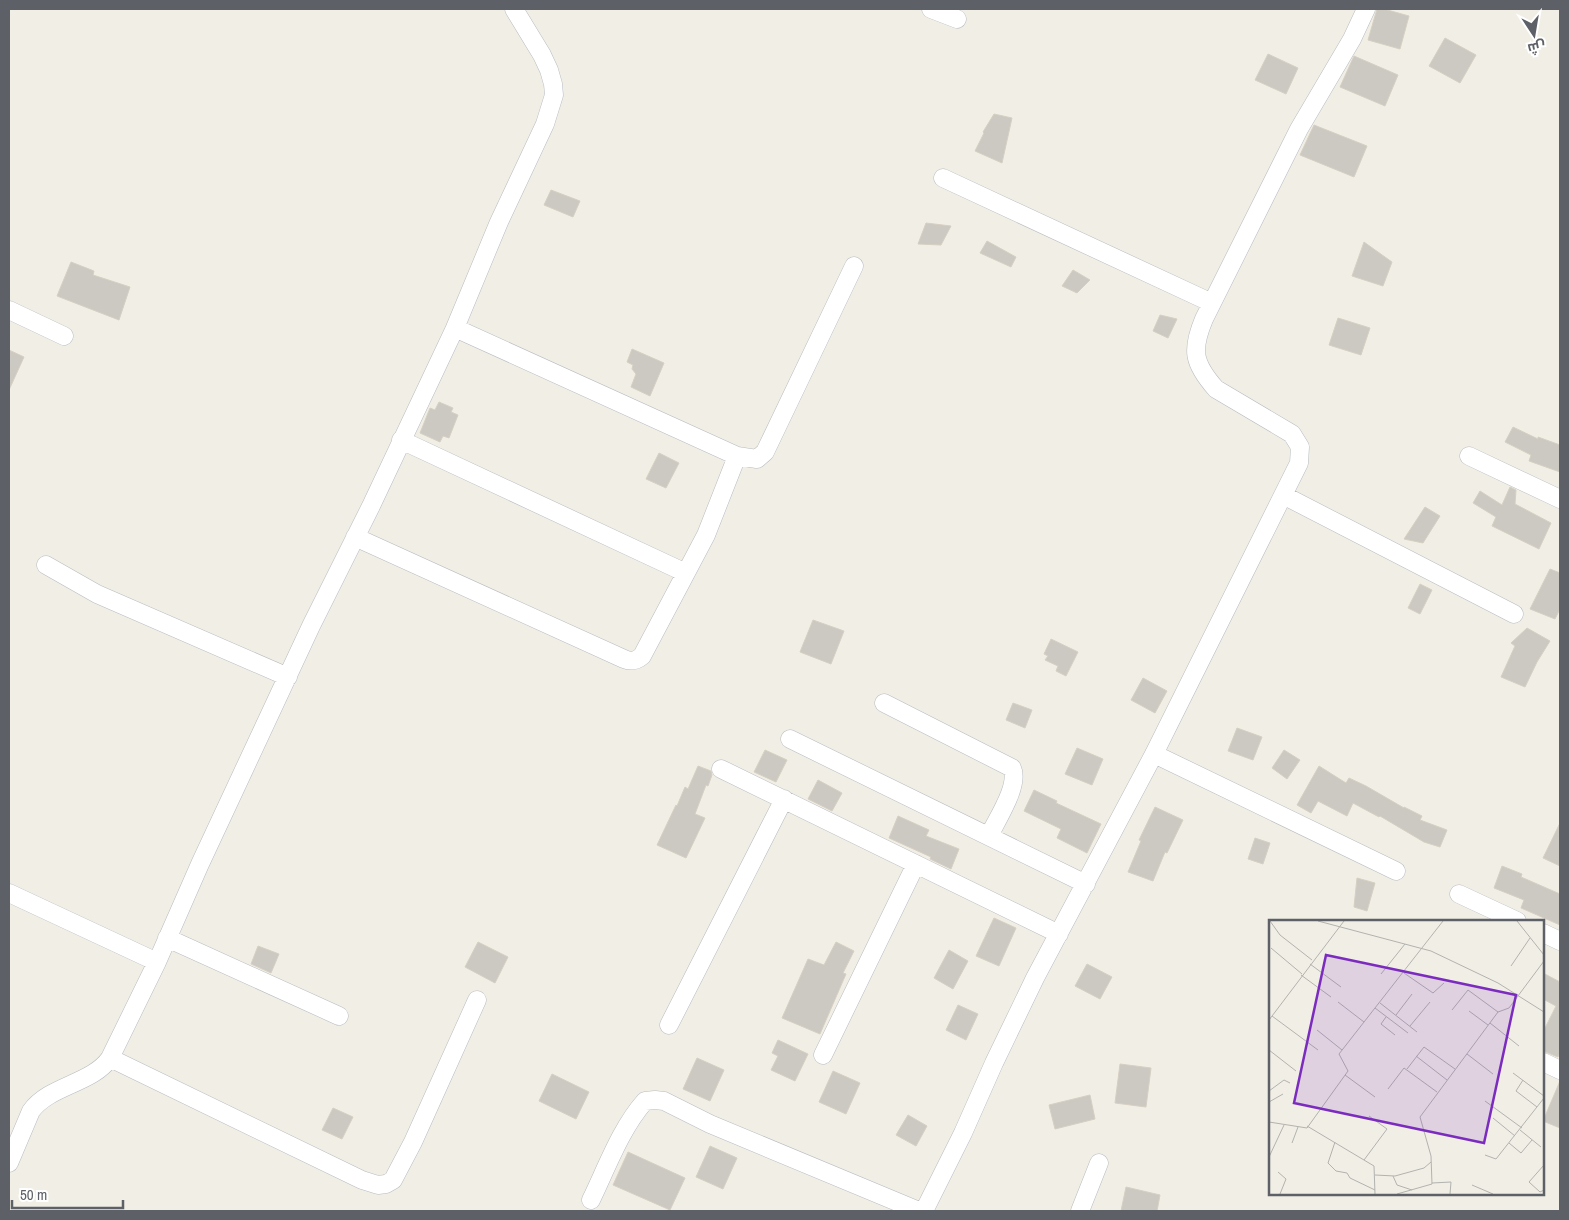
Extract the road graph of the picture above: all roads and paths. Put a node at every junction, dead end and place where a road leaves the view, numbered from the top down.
1 (514, 9) edge
2 (931, 9) edge
3 (1366, 9) edge
4 (958, 19) dead end
5 (943, 178) dead end
6 (854, 266) dead end
7 (1212, 303) junction
8 (9, 310) edge
9 (455, 328) junction
10 (64, 336) dead end
11 (402, 440) junction
12 (737, 456) junction
13 (1469, 456) dead end
14 (1284, 495) junction
15 (1560, 499) edge
16 (356, 537) junction
17 (46, 565) dead end
18 (686, 573) junction
19 (1514, 614) dead end
20 (288, 677) junction
21 (884, 703) dead end
22 (790, 739) dead end
23 (1154, 754) junction
24 (721, 768) dead end
25 (784, 799) junction
26 (989, 836) junction
27 (916, 864) junction
28 (1396, 871) dead end
29 (1086, 884) junction
30 (9, 893) edge
31 (1459, 894) dead end
32 (1515, 920) edge
33 (1060, 934) junction
34 (1544, 934) edge
35 (167, 938) junction
36 (1560, 942) edge
37 (156, 962) junction
38 (477, 1000) dead end
39 (339, 1016) dead end
40 (669, 1025) dead end
41 (824, 1054) dead end
42 (110, 1058) junction
43 (9, 1163) edge
44 (1100, 1163) dead end
45 (591, 1200) dead end
46 (918, 1211) edge
47 (924, 1211) edge
48 (1080, 1211) edge

1 - 9 street
2 - 4 street
3 - 7 street
5 - 7 street
6 - 12 street
7 - 14 street
8 - 10 street
9 - 11 street
9 - 12 street
11 - 16 street
11 - 18 street
12 - 18 street
13 - 15 street
14 - 19 street
14 - 23 street
16 - 18 street
16 - 20 street
17 - 20 street
20 - 35 street
21 - 26 street
22 - 26 street
23 - 28 street
23 - 29 street
24 - 25 street
25 - 27 street
25 - 40 street
26 - 29 street
27 - 33 street
27 - 41 street
29 - 33 street
30 - 37 street
31 - 32 street
33 - 47 street
34 - 36 street
35 - 37 street
35 - 39 street
37 - 42 street
38 - 42 street
42 - 43 street
44 - 48 street
45 - 46 street

